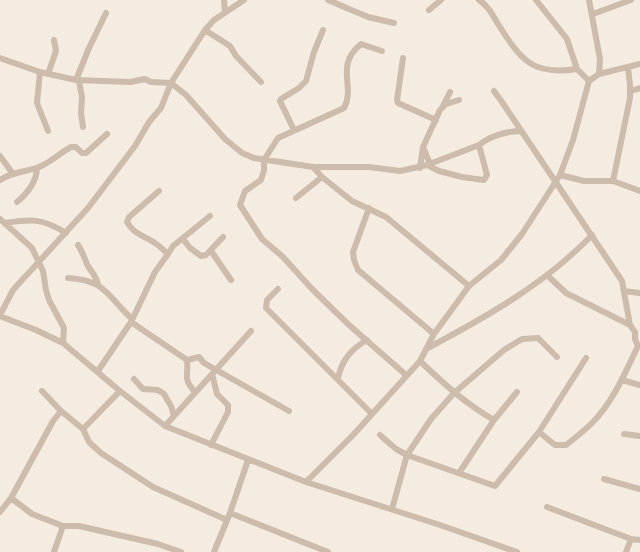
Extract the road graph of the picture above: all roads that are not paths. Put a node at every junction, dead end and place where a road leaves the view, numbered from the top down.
1 (224, 0) edge
2 (244, 0) edge
3 (328, 0) edge
4 (441, 0) edge
5 (479, 0) edge
6 (536, 0) edge
7 (589, 0) edge
8 (631, 0) edge
9 (429, 10) dead end
10 (225, 12) junction
11 (106, 13) dead end
12 (593, 14) junction
13 (394, 23) dead end
14 (205, 30) junction
15 (323, 30) dead end
16 (54, 40) dead end
17 (382, 51) dead end
18 (0, 58) edge
19 (403, 58) dead end
20 (640, 64) edge
21 (628, 68) junction
22 (577, 69) junction
23 (40, 72) junction
24 (48, 74) junction
25 (599, 74) junction
26 (78, 80) junction
27 (589, 81) junction
28 (260, 82) dead end
29 (171, 83) junction
30 (640, 88) edge
31 (630, 90) junction
32 (494, 91) dead end
33 (450, 92) dead end
34 (460, 100) dead end
35 (443, 106) junction
36 (436, 120) junction
37 (83, 127) dead end
38 (294, 130) junction
39 (48, 131) dead end
40 (521, 131) junction
41 (107, 134) dead end
42 (479, 145) junction
43 (423, 147) junction
44 (0, 156) edge
45 (264, 160) junction
46 (428, 165) junction
47 (314, 167) junction
48 (37, 168) junction
49 (420, 168) junction
50 (13, 174) junction
51 (560, 175) junction
52 (322, 177) junction
53 (0, 180) edge
54 (613, 181) junction
55 (556, 183) junction
56 (159, 191) dead end
57 (640, 192) edge
58 (296, 198) dead end
59 (17, 202) dead end
60 (369, 208) junction
61 (210, 216) dead end
62 (2, 221) edge
63 (66, 233) junction
64 (592, 235) junction
65 (223, 237) dead end
66 (183, 239) junction
67 (78, 245) dead end
68 (211, 251) junction
69 (168, 254) junction
70 (38, 262) junction
71 (548, 276) junction
72 (68, 278) dead end
73 (231, 280) dead end
74 (98, 284) junction
75 (469, 286) junction
76 (278, 289) dead end
77 (624, 291) junction
78 (640, 293) edge
79 (0, 316) edge
80 (131, 320) junction
81 (630, 325) junction
82 (251, 331) dead end
83 (638, 332) edge
84 (434, 334) junction
85 (367, 340) junction
86 (63, 343) junction
87 (639, 347) edge
88 (426, 349) junction
89 (557, 358) dead end
90 (586, 358) dead end
91 (187, 360) junction
92 (420, 362) junction
93 (98, 371) junction
94 (214, 372) junction
95 (406, 375) junction
96 (338, 378) junction
97 (134, 380) dead end
98 (622, 380) junction
99 (640, 385) edge
100 (42, 391) dead end
101 (120, 391) junction
102 (195, 392) junction
103 (517, 392) dead end
104 (454, 393) junction
105 (61, 411) junction
106 (289, 411) dead end
107 (371, 413) junction
108 (174, 416) junction
109 (494, 420) junction
110 (165, 426) junction
111 (83, 429) junction
112 (539, 432) junction
113 (624, 434) dead end
114 (380, 435) dead end
115 (640, 436) edge
116 (211, 445) junction
117 (407, 455) junction
118 (248, 460) junction
119 (459, 473) junction
120 (604, 479) dead end
121 (306, 482) junction
122 (640, 489) edge
123 (10, 498) junction
124 (548, 507) dead end
125 (392, 510) junction
126 (0, 512) edge
127 (230, 513) junction
128 (227, 520) junction
129 (63, 526) junction
130 (631, 539) junction
131 (640, 540) edge
132 (54, 552) edge
133 (181, 552) edge
134 (214, 552) edge
135 (328, 552) edge
136 (517, 552) edge
137 (626, 552) edge

1 - 10 street
2 - 10 street
3 - 13 street
4 - 9 street
5 - 22 street
6 - 22 street
7 - 12 street
8 - 12 street
10 - 14 street
11 - 26 street
12 - 25 street
14 - 28 street
14 - 29 street
15 - 38 street
16 - 24 street
17 - 38 street
18 - 23 street
19 - 36 street
20 - 21 street
21 - 25 street
21 - 31 street
22 - 27 street
23 - 24 street
23 - 39 street
24 - 26 street
25 - 27 street
26 - 29 street
26 - 37 street
27 - 51 street
29 - 45 street
29 - 63 street
30 - 31 street
31 - 54 street
32 - 40 street
33 - 35 street
34 - 35 street
35 - 36 street
36 - 43 street
38 - 45 street
40 - 42 street
40 - 55 street
41 - 48 street
42 - 46 street
42 - 46 street
43 - 46 street
43 - 49 street
44 - 50 street
45 - 47 street
45 - 85 street
46 - 49 street
47 - 49 street
47 - 52 street
48 - 50 street
48 - 59 street
50 - 53 street
51 - 54 street
51 - 55 street
52 - 58 street
52 - 60 street
54 - 57 street
55 - 64 street
55 - 75 street
56 - 69 street
60 - 75 street
60 - 84 street
61 - 66 street
62 - 63 street
62 - 70 street
63 - 70 street
64 - 71 street
64 - 77 street
65 - 68 street
66 - 68 street
66 - 69 street
67 - 74 street
68 - 73 street
69 - 80 street
70 - 79 street
70 - 86 street
71 - 81 street
71 - 88 street
72 - 74 street
74 - 80 street
75 - 84 street
76 - 96 street
77 - 78 street
77 - 81 street
79 - 86 street
80 - 91 street
80 - 93 street
81 - 83 street
82 - 94 street
83 - 87 street
84 - 88 street
85 - 95 street
85 - 96 street
86 - 93 street
87 - 98 street
88 - 92 street
89 - 104 street
90 - 112 street
91 - 94 street
91 - 102 street
92 - 95 street
92 - 104 street
93 - 101 street
94 - 102 street
94 - 106 street
94 - 116 street
95 - 107 street
96 - 107 street
97 - 108 street
98 - 99 street
98 - 112 street
100 - 105 street
101 - 110 street
101 - 111 street
102 - 108 street
103 - 109 street
104 - 109 street
104 - 117 street
105 - 111 street
105 - 123 street
107 - 121 street
108 - 110 street
109 - 119 street
110 - 116 street
111 - 128 street
112 - 119 street
113 - 115 street
114 - 117 street
116 - 118 street
117 - 119 street
117 - 125 street
118 - 121 street
118 - 127 street
120 - 122 street
121 - 125 street
123 - 126 street
123 - 129 street
124 - 130 street
125 - 136 street
127 - 128 street
127 - 135 street
128 - 134 street
129 - 132 street
129 - 133 street
130 - 131 street
130 - 137 street

